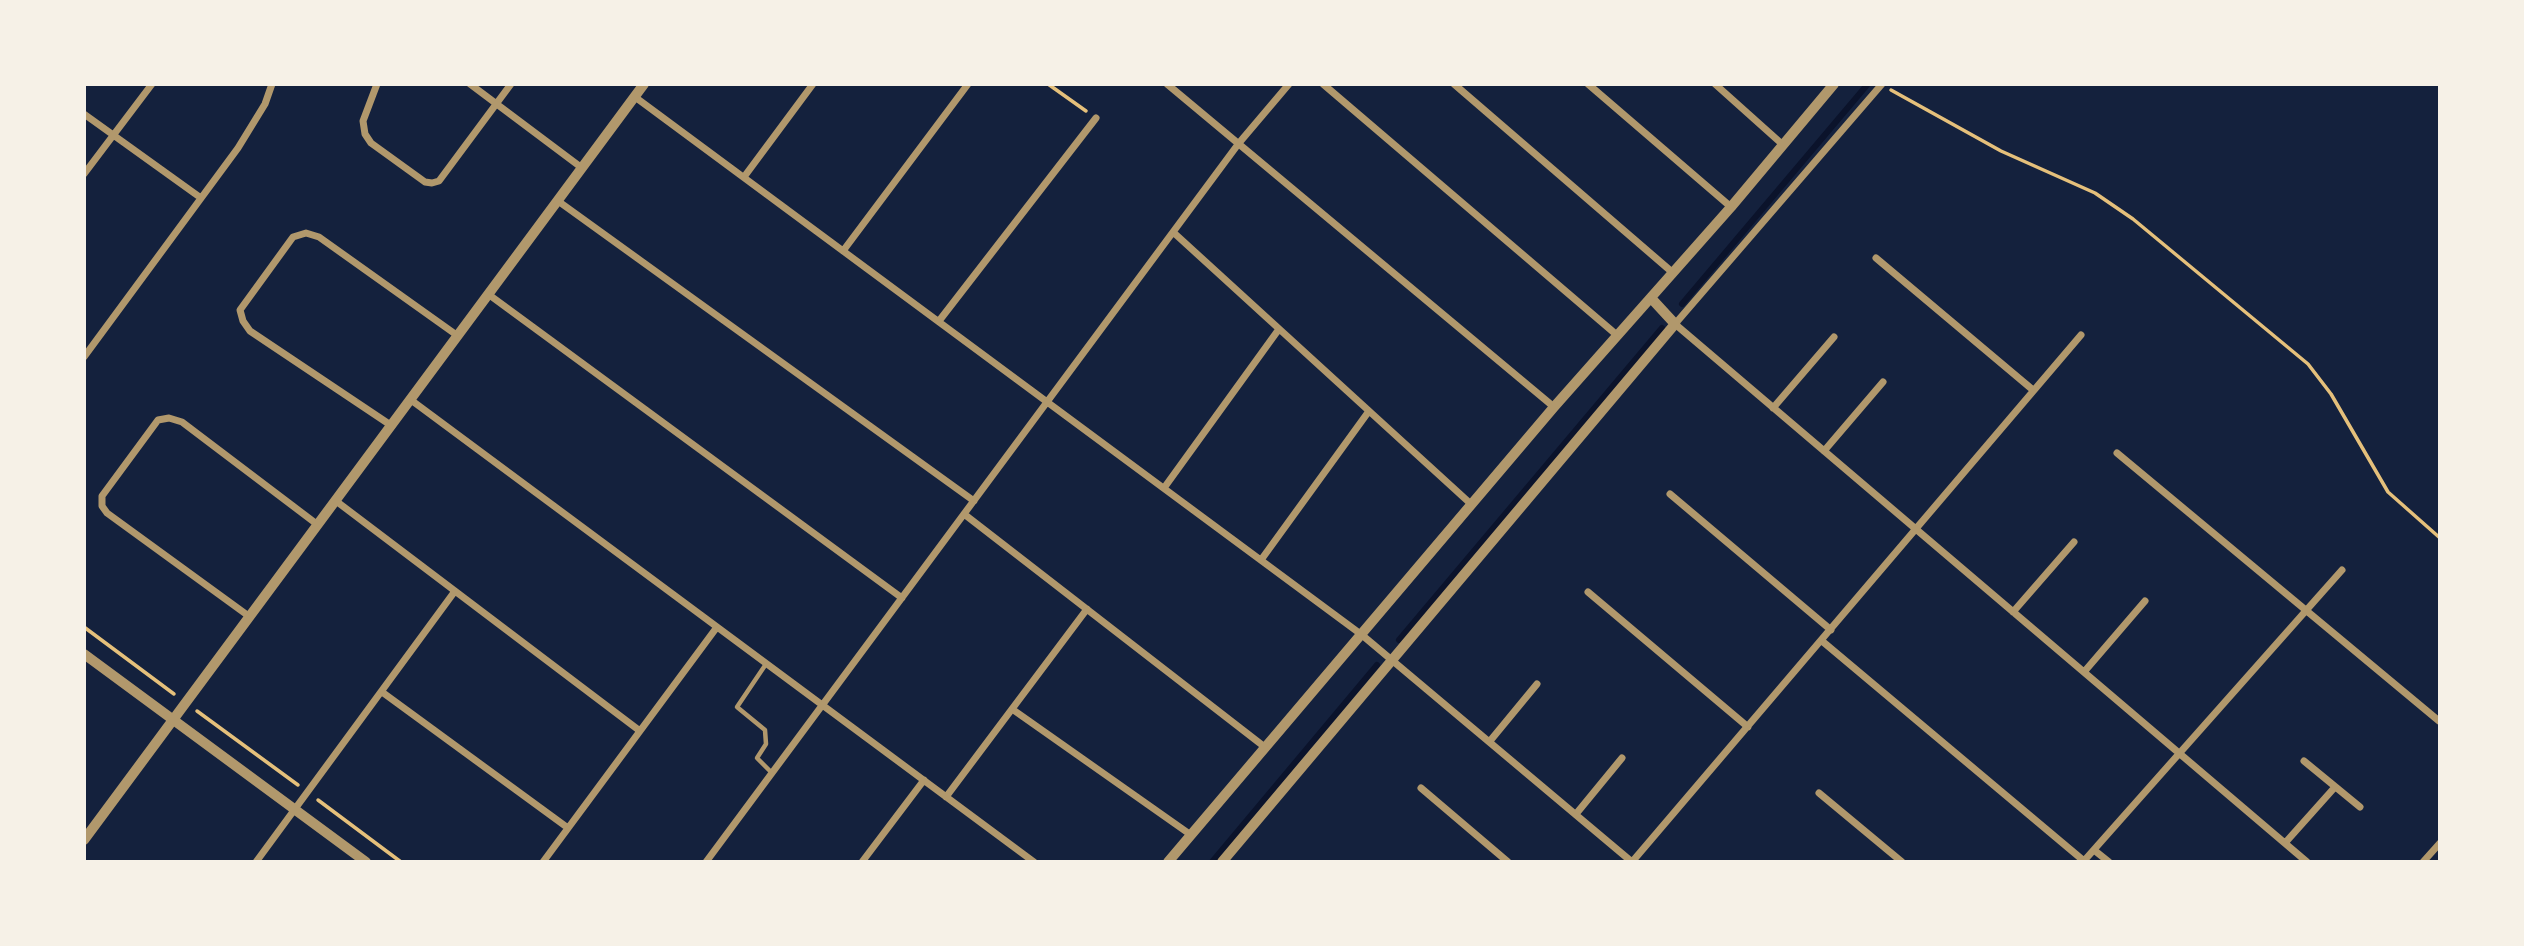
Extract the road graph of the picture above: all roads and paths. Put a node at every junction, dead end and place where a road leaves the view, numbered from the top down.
1 (152, 84) edge
2 (272, 84) edge
3 (377, 84) edge
4 (470, 84) edge
5 (511, 84) edge
6 (644, 84) edge
7 (813, 84) edge
8 (968, 84) edge
9 (1048, 84) edge
10 (1167, 84) edge
11 (1289, 84) edge
12 (1322, 84) edge
13 (1454, 84) edge
14 (1588, 84) edge
15 (1715, 84) edge
16 (1834, 84) edge
17 (1882, 85) edge
18 (635, 97) junction
19 (497, 104) junction
20 (84, 114) edge
21 (1096, 118) joint
22 (115, 137) junction
23 (1238, 144) junction
24 (1782, 144) junction
25 (582, 167) junction
26 (84, 174) edge
27 (744, 177) junction
28 (201, 198) junction
29 (558, 201) junction
30 (1731, 206) junction
31 (1173, 232) junction
32 (843, 251) junction
33 (1876, 258) dead end
34 (1672, 272) junction
35 (488, 294) junction
36 (1651, 298) junction
37 (939, 321) junction
38 (1675, 324) junction
39 (1279, 329) junction
40 (2081, 335) dead end
41 (458, 336) junction
42 (1618, 336) junction
43 (1834, 337) dead end
44 (84, 356) edge
45 (1883, 382) dead end
46 (2033, 390) junction
47 (411, 400) junction
48 (1048, 402) junction
49 (1554, 407) junction
50 (1773, 408) junction
51 (1369, 411) junction
52 (391, 426) junction
53 (1824, 451) junction
54 (2117, 453) dead end
55 (1164, 488) junction
56 (1670, 494) dead end
57 (336, 501) junction
58 (974, 501) junction
59 (1472, 505) junction
60 (964, 514) junction
61 (318, 525) junction
62 (1916, 529) junction
63 (2440, 538) edge
64 (2074, 542) dead end
65 (1261, 560) junction
66 (2342, 570) dead end
67 (456, 592) junction
68 (1588, 592) dead end
69 (902, 598) junction
70 (2145, 601) dead end
71 (1087, 609) junction
72 (2307, 610) junction
73 (2014, 612) junction
74 (250, 617) junction
75 (84, 626) edge
76 (717, 627) junction
77 (1831, 630) junction
78 (1362, 635) junction
79 (1822, 641) junction
80 (84, 654) edge
81 (1394, 660) junction
82 (767, 664) junction
83 (2084, 672) junction
84 (1537, 684) dead end
85 (382, 692) junction
86 (187, 703) junction
87 (822, 705) junction
88 (1012, 709) junction
89 (174, 720) junction
90 (2439, 721) edge
91 (1748, 727) junction
92 (640, 731) junction
93 (1490, 741) junction
94 (1266, 748) junction
95 (2179, 754) junction
96 (1622, 758) dead end
97 (2304, 761) dead end
98 (772, 773) junction
99 (924, 780) junction
100 (2335, 787) junction
101 (1421, 788) dead end
102 (309, 793) junction
103 (1819, 793) dead end
104 (947, 797) junction
105 (2360, 807) dead end
106 (296, 811) junction
107 (1576, 814) junction
108 (568, 828) junction
109 (1191, 835) junction
110 (84, 840) edge
111 (2285, 843) junction
112 (2440, 843) edge
113 (2094, 850) junction
114 (2084, 861) edge
115 (256, 862) edge
116 (366, 862) edge
117 (401, 862) edge
118 (543, 862) edge
119 (706, 862) edge
120 (862, 862) edge
121 (1034, 862) edge
122 (1168, 862) edge
123 (1222, 862) edge
124 (1508, 862) edge
125 (1632, 862) edge
126 (1902, 862) edge
127 (2109, 862) edge
128 (2307, 862) edge
129 (2423, 862) edge

1 - 22 street
2 - 28 street
3 - 19 street
4 - 19 street
5 - 19 street
6 - 18 street
7 - 27 street
8 - 32 street
9 - 21 path
10 - 23 street
11 - 23 street
12 - 42 street
13 - 34 street
14 - 30 street
15 - 24 street
16 - 24 street
17 - 38 street
17 - 63 path
18 - 25 street
18 - 27 street
19 - 25 street
20 - 22 street
21 - 37 street
22 - 26 street
22 - 28 street
23 - 31 street
23 - 49 street
24 - 30 street
25 - 29 street
27 - 32 street
28 - 44 street
29 - 35 street
29 - 58 street
30 - 34 street
31 - 39 street
31 - 48 street
32 - 37 street
33 - 46 street
34 - 36 street
35 - 41 street
35 - 69 street
36 - 38 street
36 - 42 street
37 - 48 street
38 - 50 street
38 - 81 street
39 - 51 street
39 - 55 street
40 - 46 street
41 - 47 street
41 - 52 street
42 - 49 street
43 - 50 street
45 - 53 street
46 - 62 street
47 - 52 street
47 - 76 street
48 - 55 street
48 - 58 street
49 - 59 street
50 - 53 street
51 - 59 street
51 - 65 street
52 - 57 street
53 - 62 street
54 - 72 street
55 - 65 street
56 - 77 street
57 - 61 street
57 - 67 street
58 - 60 street
59 - 78 street
60 - 69 street
60 - 71 street
61 - 74 street
61 - 74 street
62 - 73 street
62 - 77 street
64 - 73 street
65 - 78 street
66 - 72 street
67 - 85 street
67 - 92 street
68 - 91 street
69 - 87 street
70 - 83 street
71 - 88 street
71 - 94 street
72 - 90 street
72 - 95 street
73 - 83 street
74 - 86 street
75 - 86 path
76 - 82 street
76 - 92 street
77 - 79 street
78 - 81 street
78 - 94 street
79 - 91 street
79 - 114 street
80 - 89 street
81 - 93 street
81 - 123 street
82 - 87 street
82 - 98 lane
83 - 95 street
84 - 93 street
85 - 102 street
85 - 108 street
86 - 89 street
86 - 102 path
87 - 98 street
87 - 99 street
88 - 104 street
88 - 109 street
89 - 106 street
89 - 110 street
91 - 125 street
92 - 108 street
93 - 107 street
94 - 109 street
95 - 111 street
95 - 113 street
96 - 107 street
97 - 100 street
98 - 119 street
99 - 104 street
99 - 120 street
100 - 105 street
100 - 111 street
101 - 124 street
102 - 106 street
102 - 117 path
103 - 126 street
104 - 121 street
106 - 115 street
106 - 116 street
107 - 125 street
108 - 118 street
109 - 122 street
111 - 128 street
112 - 129 street
113 - 114 street
113 - 127 street

